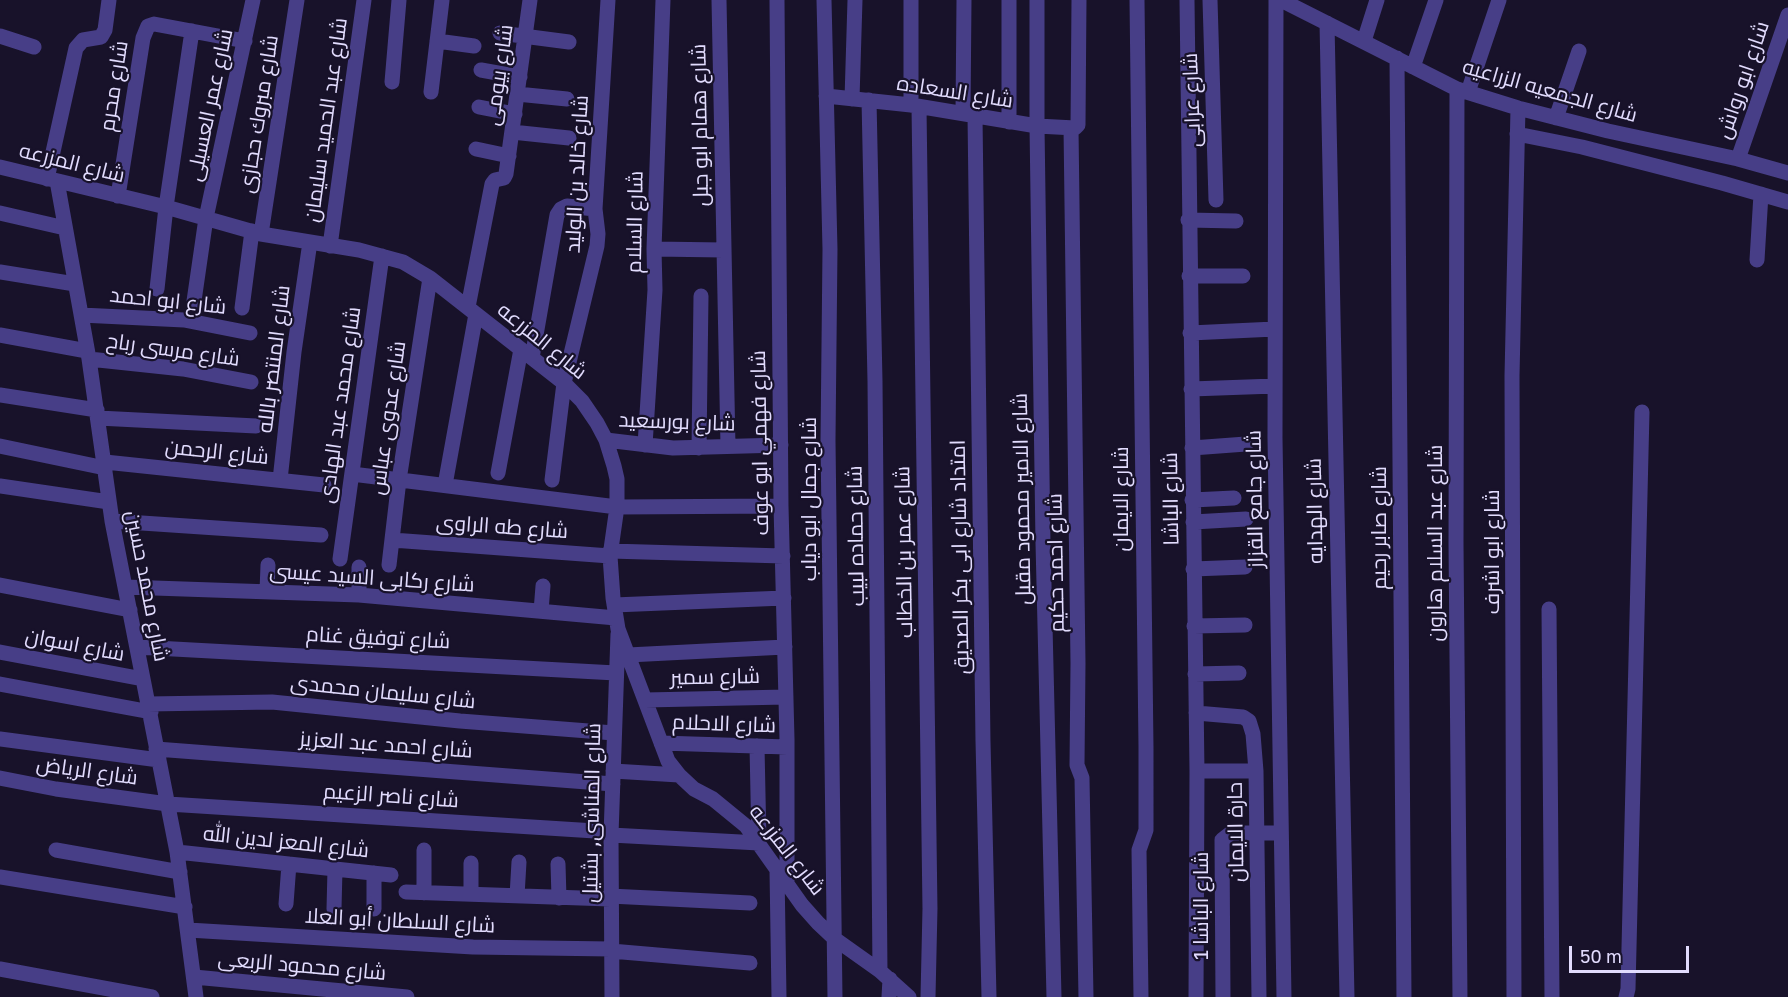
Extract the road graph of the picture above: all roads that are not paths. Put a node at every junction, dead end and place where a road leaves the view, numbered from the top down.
1 (109, 0) edge
2 (253, 0) edge
3 (297, 0) edge
4 (364, 0) edge
5 (399, 0) edge
6 (442, 0) edge
7 (530, 0) edge
8 (608, 0) edge
9 (663, 0) edge
10 (719, 0) edge
11 (777, 0) edge
12 (824, 0) edge
13 (855, 0) edge
14 (912, 0) edge
15 (964, 0) edge
16 (1009, 0) edge
17 (1037, 0) edge
18 (1079, 0) edge
19 (1137, 0) edge
20 (1186, 0) edge
21 (1210, 0) edge
22 (1276, 0) edge
23 (1281, 0) edge
24 (1377, 0) edge
25 (1436, 0) edge
26 (1499, 0) edge
27 (1305, 5) edge
28 (1788, 15) edge
29 (1327, 23) junction
30 (192, 31) junction
31 (500, 33) dead end
32 (0, 36) edge
33 (525, 37) junction
34 (245, 41) junction
35 (437, 41) junction
36 (569, 42) dead end
37 (1364, 42) junction
38 (474, 46) dead end
39 (34, 47) dead end
40 (1579, 51) dead end
41 (1397, 58) junction
42 (1413, 67) junction
43 (481, 70) dead end
44 (520, 77) junction
45 (392, 82) dead end
46 (1462, 91) junction
47 (431, 92) dead end
48 (517, 94) junction
49 (826, 96) junction
50 (567, 99) dead end
51 (852, 99) junction
52 (869, 100) junction
53 (915, 106) junction
54 (479, 107) dead end
55 (1518, 108) junction
56 (515, 114) junction
57 (969, 115) junction
58 (1556, 118) junction
59 (1009, 122) junction
60 (1037, 126) junction
61 (1074, 128) junction
62 (512, 132) junction
63 (1517, 134) junction
64 (1187, 136) junction
65 (569, 138) dead end
66 (1214, 138) junction
67 (476, 149) dead end
68 (509, 156) junction
69 (1738, 159) junction
70 (0, 167) edge
71 (1788, 173) edge
72 (52, 180) junction
73 (1761, 194) junction
74 (118, 196) junction
75 (1216, 200) dead end
76 (1788, 202) edge
77 (166, 207) junction
78 (595, 209) junction
79 (0, 213) edge
80 (206, 218) junction
81 (1188, 220) junction
82 (1236, 221) dead end
83 (65, 228) junction
84 (256, 232) junction
85 (310, 243) junction
86 (330, 246) junction
87 (654, 249) junction
88 (724, 250) junction
89 (382, 256) junction
90 (1757, 260) dead end
91 (0, 272) edge
92 (1189, 276) junction
93 (1243, 276) dead end
94 (430, 278) junction
95 (75, 284) junction
96 (157, 289) dead end
97 (701, 296) dead end
98 (194, 301) dead end
99 (242, 308) dead end
100 (472, 310) junction
101 (81, 315) junction
102 (1275, 329) junction
103 (250, 333) dead end
104 (1190, 333) junction
105 (0, 335) edge
106 (526, 353) junction
107 (88, 355) junction
108 (251, 382) dead end
109 (564, 383) junction
110 (1275, 386) junction
111 (1191, 389) junction
112 (0, 395) edge
113 (1642, 412) dead end
114 (98, 414) junction
115 (256, 426) dead end
116 (606, 440) junction
117 (1246, 444) dead end
118 (645, 445) junction
119 (781, 445) junction
120 (0, 446) edge
121 (728, 446) junction
122 (699, 448) junction
123 (1192, 448) junction
124 (105, 465) junction
125 (498, 473) dead end
126 (351, 474) junction
127 (280, 480) junction
128 (399, 480) junction
129 (552, 480) dead end
130 (324, 484) dead end
131 (445, 485) junction
132 (0, 486) edge
133 (1234, 498) dead end
134 (1192, 500) junction
135 (110, 502) junction
136 (781, 506) junction
137 (616, 507) junction
138 (1246, 519) dead end
139 (112, 521) junction
140 (1193, 522) junction
141 (321, 535) dead end
142 (392, 540) junction
143 (610, 554) junction
144 (783, 556) junction
145 (340, 559) dead end
146 (389, 565) dead end
147 (268, 566) dead end
148 (359, 567) dead end
149 (1245, 567) dead end
150 (1193, 569) junction
151 (0, 585) edge
152 (543, 586) dead end
153 (125, 587) junction
154 (267, 591) junction
155 (359, 595) junction
156 (784, 597) junction
157 (1549, 609) dead end
158 (130, 610) junction
159 (541, 611) junction
160 (616, 618) junction
161 (1245, 625) dead end
162 (1194, 626) junction
163 (137, 647) junction
164 (785, 647) junction
165 (0, 652) edge
166 (628, 655) junction
167 (616, 673) junction
168 (1239, 673) dead end
169 (1195, 674) junction
170 (143, 679) junction
171 (0, 684) edge
172 (786, 697) junction
173 (645, 700) junction
174 (149, 708) junction
175 (1196, 713) junction
176 (614, 733) junction
177 (0, 739) edge
178 (661, 743) junction
179 (757, 746) junction
180 (787, 747) junction
181 (158, 755) junction
182 (1197, 771) junction
183 (1256, 771) junction
184 (679, 775) junction
185 (0, 778) edge
186 (613, 778) junction
187 (168, 804) junction
188 (1257, 833) junction
189 (1281, 833) junction
190 (611, 834) junction
191 (759, 843) junction
192 (56, 850) dead end
193 (424, 850) dead end
194 (177, 852) junction
195 (519, 862) dead end
196 (471, 863) dead end
197 (289, 864) junction
198 (558, 864) dead end
199 (335, 869) junction
200 (777, 871) junction
201 (180, 872) junction
202 (374, 873) junction
203 (391, 875) dead end
204 (0, 877) edge
205 (788, 886) junction
206 (406, 892) dead end
207 (424, 893) junction
208 (471, 894) junction
209 (517, 896) junction
210 (610, 897) junction
211 (559, 898) junction
212 (750, 903) dead end
213 (286, 904) dead end
214 (185, 908) junction
215 (334, 909) dead end
216 (374, 909) dead end
217 (188, 930) junction
218 (835, 939) junction
219 (611, 950) junction
220 (750, 963) dead end
221 (0, 969) edge
222 (885, 975) junction
223 (194, 977) junction
224 (152, 997) edge
225 (196, 997) edge
226 (407, 997) edge
227 (612, 997) edge
228 (779, 997) edge
229 (835, 997) edge
230 (889, 997) edge
231 (909, 997) edge
232 (928, 997) edge
233 (989, 997) edge
234 (1054, 997) edge
235 (1086, 997) edge
236 (1141, 997) edge
237 (1196, 997) edge
238 (1223, 997) edge
239 (1259, 997) edge
240 (1284, 997) edge
241 (1347, 997) edge
242 (1404, 997) edge
243 (1460, 997) edge
244 (1514, 997) edge
245 (1552, 997) edge
246 (1626, 997) edge

1 - 72 street
2 - 34 street, شارع عمر العسيلى
3 - 84 street, شارع مبروك حجازى
4 - 86 street, شارع عبد الحميد سليمان
5 - 45 street
6 - 35 street
7 - 33 street, شارع بيومى
8 - 78 street, شارع خالد بن الوليد
9 - 87 street, شارع السلام
10 - 88 street, شارع همام ابو جبل
11 - 119 street, شارع فهمي ابو عوف
12 - 49 street, شارع جمال ابو دياب
13 - 51 street
14 - 53 street, شارع عمر بن الخطاب
15 - 57 street, امتداد شارع ابى بكر الصديق
16 - 59 street
17 - 60 street, شارع الامير محمود مقبل
18 - 61 street, شارع احمد حكيم
19 - 236 street, شارع الايمان
20 - 64 street, شارع الباشا
21 - 66 street, شارع عرابى
22 - 102 street, شارع جامع القزاز
23 - 27 street, شارع الجمعيه الزراعيه
24 - 37 street
25 - 42 street
26 - 46 street, شارع عبد السلام هارون
27 - 29 street, شارع الجمعيه الزراعيه
28 - 69 street, شارع ابو رواش
29 - 37 street, شارع الجمعيه الزراعيه
29 - 241 street, شارع الهدايه
30 - 34 street
30 - 74 street, شارع محرم
30 - 77 street
31 - 33 street
32 - 39 street
33 - 36 street
33 - 44 street, شارع بيومى
34 - 80 street, شارع عمر العسيلى
35 - 38 street
35 - 47 street
37 - 41 street, شارع الجمعيه الزراعيه
40 - 58 street
41 - 42 street, شارع الجمعيه الزراعيه
41 - 242 street, شارع صابر رحيم
42 - 46 street, شارع الجمعيه الزراعيه
43 - 44 street
44 - 48 street, شارع بيومى
46 - 55 street, شارع الجمعيه الزراعيه
46 - 243 street, شارع عبد السلام هارون
48 - 50 street
48 - 56 street, شارع بيومى
49 - 51 street, شارع السعاده
49 - 218 street, شارع جمال ابو دياب
51 - 52 street, شارع السعاده
52 - 53 street, شارع السعاده
52 - 222 street, شارع حماده لبيب
53 - 57 street, شارع السعاده
53 - 232 street, شارع عمر بن الخطاب
54 - 56 street
55 - 58 street, شارع الجمعيه الزراعيه
55 - 63 street, شارع ابو اشرف
56 - 62 street, شارع بيومى
57 - 59 street, شارع السعاده
57 - 233 street, امتداد شارع ابى بكر الصديق
58 - 69 street, شارع الجمعيه الزراعيه
59 - 60 street, شارع السعاده
60 - 61 street, شارع السعاده
60 - 234 street, شارع الامير محمود مقبل
61 - 235 street, شارع احمد حكيم
62 - 65 street
62 - 68 street, شارع بيومى
63 - 73 street, شارع الجمعيه الزراعيه
63 - 244 street, شارع ابو اشرف
64 - 66 street
64 - 81 street, شارع الباشا
66 - 75 street, شارع عرابى
67 - 68 street
68 - 100 street
69 - 71 street, شارع الجمعيه الزراعيه
70 - 72 street, شارع المزرعه
72 - 74 street, شارع المزرعه
72 - 83 street, شارع محمد حسين
73 - 76 street, شارع الجمعيه الزراعيه
73 - 90 street
74 - 77 street, شارع المزرعه
77 - 80 street, شارع المزرعه
77 - 96 street
78 - 106 street
78 - 109 street, شارع خالد بن الوليد
79 - 83 street
80 - 84 street, شارع المزرعه
80 - 98 street, شارع عمر العسيلى
81 - 82 street
81 - 92 street, شارع الباشا
83 - 95 street, شارع محمد حسين
84 - 85 street, شارع المزرعه
84 - 99 street, شارع مبروك حجازى
85 - 86 street, شارع المزرعه
85 - 127 street, شارع المنتصر بالله
86 - 89 street, شارع المزرعه
87 - 88 street
87 - 118 street, شارع السلام
88 - 121 street, شارع همام ابو جبل
89 - 94 street, شارع المزرعه
89 - 126 street, شارع محمد عبد الهادى
91 - 95 street
92 - 93 street
92 - 104 street, شارع الباشا
94 - 100 street, شارع المزرعه
94 - 128 street, شارع عدوى عباس
95 - 101 street, شارع محمد حسين
97 - 122 street
100 - 106 street, شارع المزرعه
100 - 131 street
101 - 103 street, شارع ابو احمد
101 - 107 street, شارع محمد حسين
102 - 104 street
102 - 110 street, شارع جامع القزاز
104 - 111 street, شارع الباشا
105 - 107 street, شارع مرسى رباح
106 - 109 street, شارع المزرعه
106 - 125 street
107 - 108 street, شارع مرسى رباح
107 - 114 street, شارع محمد حسين
109 - 116 street, شارع المزرعه
109 - 129 street, شارع خالد بن الوليد
110 - 111 street
110 - 189 street, شارع جامع القزاز
111 - 123 street, شارع الباشا
112 - 114 street
113 - 246 street
114 - 115 street
114 - 124 street, شارع محمد حسين
116 - 118 street, شارع بورسعيد
116 - 137 street, شارع المزرعه
117 - 123 street
118 - 122 street, شارع بورسعيد
119 - 121 street, شارع بورسعيد
119 - 136 street, شارع فهمي ابو عوف
120 - 124 street, شارع الرحمن
121 - 122 street, شارع بورسعيد
123 - 134 street, شارع الباشا
124 - 127 street, شارع الرحمن
124 - 135 street, شارع محمد حسين
126 - 128 street
126 - 145 street, شارع محمد عبد الهادى
127 - 130 street, شارع الرحمن
128 - 131 street
128 - 142 street, شارع عدوى عباس
131 - 137 street
132 - 135 street
133 - 134 street
134 - 140 street, شارع الباشا
135 - 139 street, شارع محمد حسين
136 - 137 street
136 - 144 street, شارع فهمي ابو عوف
137 - 143 street, شارع المزرعه
138 - 140 street
139 - 141 street
139 - 153 street, شارع محمد حسين
140 - 150 street, شارع الباشا
142 - 143 street, شارع طه الراوى
142 - 146 street, شارع عدوى عباس
143 - 144 street, شارع طه الراوى
143 - 160 street, شارع المزرعه
144 - 156 street, شارع فهمي ابو عوف
147 - 154 street
148 - 155 street
149 - 150 street
150 - 162 street, شارع الباشا
151 - 158 street
152 - 159 street
153 - 154 street, شارع ركابى السيد عيسى
153 - 158 street, شارع محمد حسين
154 - 155 street, شارع ركابى السيد عيسى
155 - 159 street, شارع ركابى السيد عيسى
156 - 160 street, شارع ركابى السيد عيسى
156 - 164 street, شارع فهمي ابو عوف
157 - 245 street
158 - 163 street, شارع محمد حسين
159 - 160 street, شارع ركابى السيد عيسى
160 - 166 street, شارع المزرعه
160 - 167 street, شارع المناشى, بشتيل
161 - 162 street
162 - 169 street, شارع الباشا
163 - 167 street, شارع توفيق غنام
163 - 170 street, شارع محمد حسين
164 - 166 street
164 - 172 street, شارع فهمي ابو عوف
165 - 170 street, شارع اسوان
166 - 173 street, شارع المزرعه
167 - 176 street, شارع المناشى, بشتيل
168 - 169 street
169 - 175 street, شارع الباشا
170 - 174 street, شارع محمد حسين
171 - 174 street, شارع سليمان محمدى
172 - 173 street, شارع سمير
172 - 180 street, شارع فهمي ابو عوف
173 - 178 street, شارع المزرعه
174 - 176 street, شارع سليمان محمدى
174 - 181 street, شارع محمد حسين
175 - 182 street, شارع الباشا
175 - 183 street, حارة الايمان
176 - 186 street, شارع المناشى, بشتيل
177 - 181 street, شارع احمد عبد العزيز
178 - 179 street, شارع الاحلام
178 - 184 street, شارع المزرعه
179 - 180 street, شارع الاحلام
179 - 191 street
180 - 205 street, شارع فهمي ابو عوف
181 - 186 street, شارع احمد عبد العزيز
181 - 187 street, شارع محمد حسين
182 - 183 street
182 - 237 street, شارع الباشا
183 - 188 street, حارة الايمان
184 - 186 street, شارع احمد عبد العزيز
184 - 191 street, شارع المزرعه
185 - 187 street, شارع الرياض
186 - 190 street, شارع المناشى, بشتيل
187 - 190 street, شارع ناصر الزعيم
187 - 194 street, شارع محمد حسين
188 - 189 street, شارع الباشا 1
188 - 238 street, شارع الباشا 1
188 - 239 street, حارة الايمان
189 - 240 street, شارع جامع القزاز
190 - 191 street, شارع ناصر الزعيم
190 - 210 street, شارع المناشى, بشتيل
191 - 200 street, شارع المزرعه
192 - 201 street
193 - 207 street
194 - 197 street, شارع المعز لدين الله
194 - 201 street, شارع محمد حسين
195 - 209 street
196 - 208 street
197 - 199 street, شارع المعز لدين الله
197 - 213 street
198 - 211 street
199 - 202 street, شارع المعز لدين الله
199 - 215 street
200 - 205 street, شارع المزرعه
200 - 228 street
201 - 214 street, شارع محمد حسين
202 - 203 street, شارع المعز لدين الله
202 - 216 street
204 - 214 street
205 - 218 street, شارع المزرعه
206 - 207 street
207 - 208 street
208 - 209 street
209 - 211 street
210 - 211 street
210 - 212 street
210 - 219 street, شارع المناشى, بشتيل
214 - 217 street, شارع محمد حسين
217 - 219 street, شارع السلطان أبو العلا
217 - 223 street, شارع محمد حسين
218 - 222 street, شارع المزرعه
218 - 229 street, شارع جمال ابو دياب
219 - 220 street, شارع السلطان أبو العلا
219 - 227 street, شارع المناشى, بشتيل
221 - 224 street
222 - 230 street, شارع حماده لبيب
222 - 231 street, شارع المزرعه
223 - 225 street, شارع محمد حسين
223 - 226 street, شارع محمود الربعى

